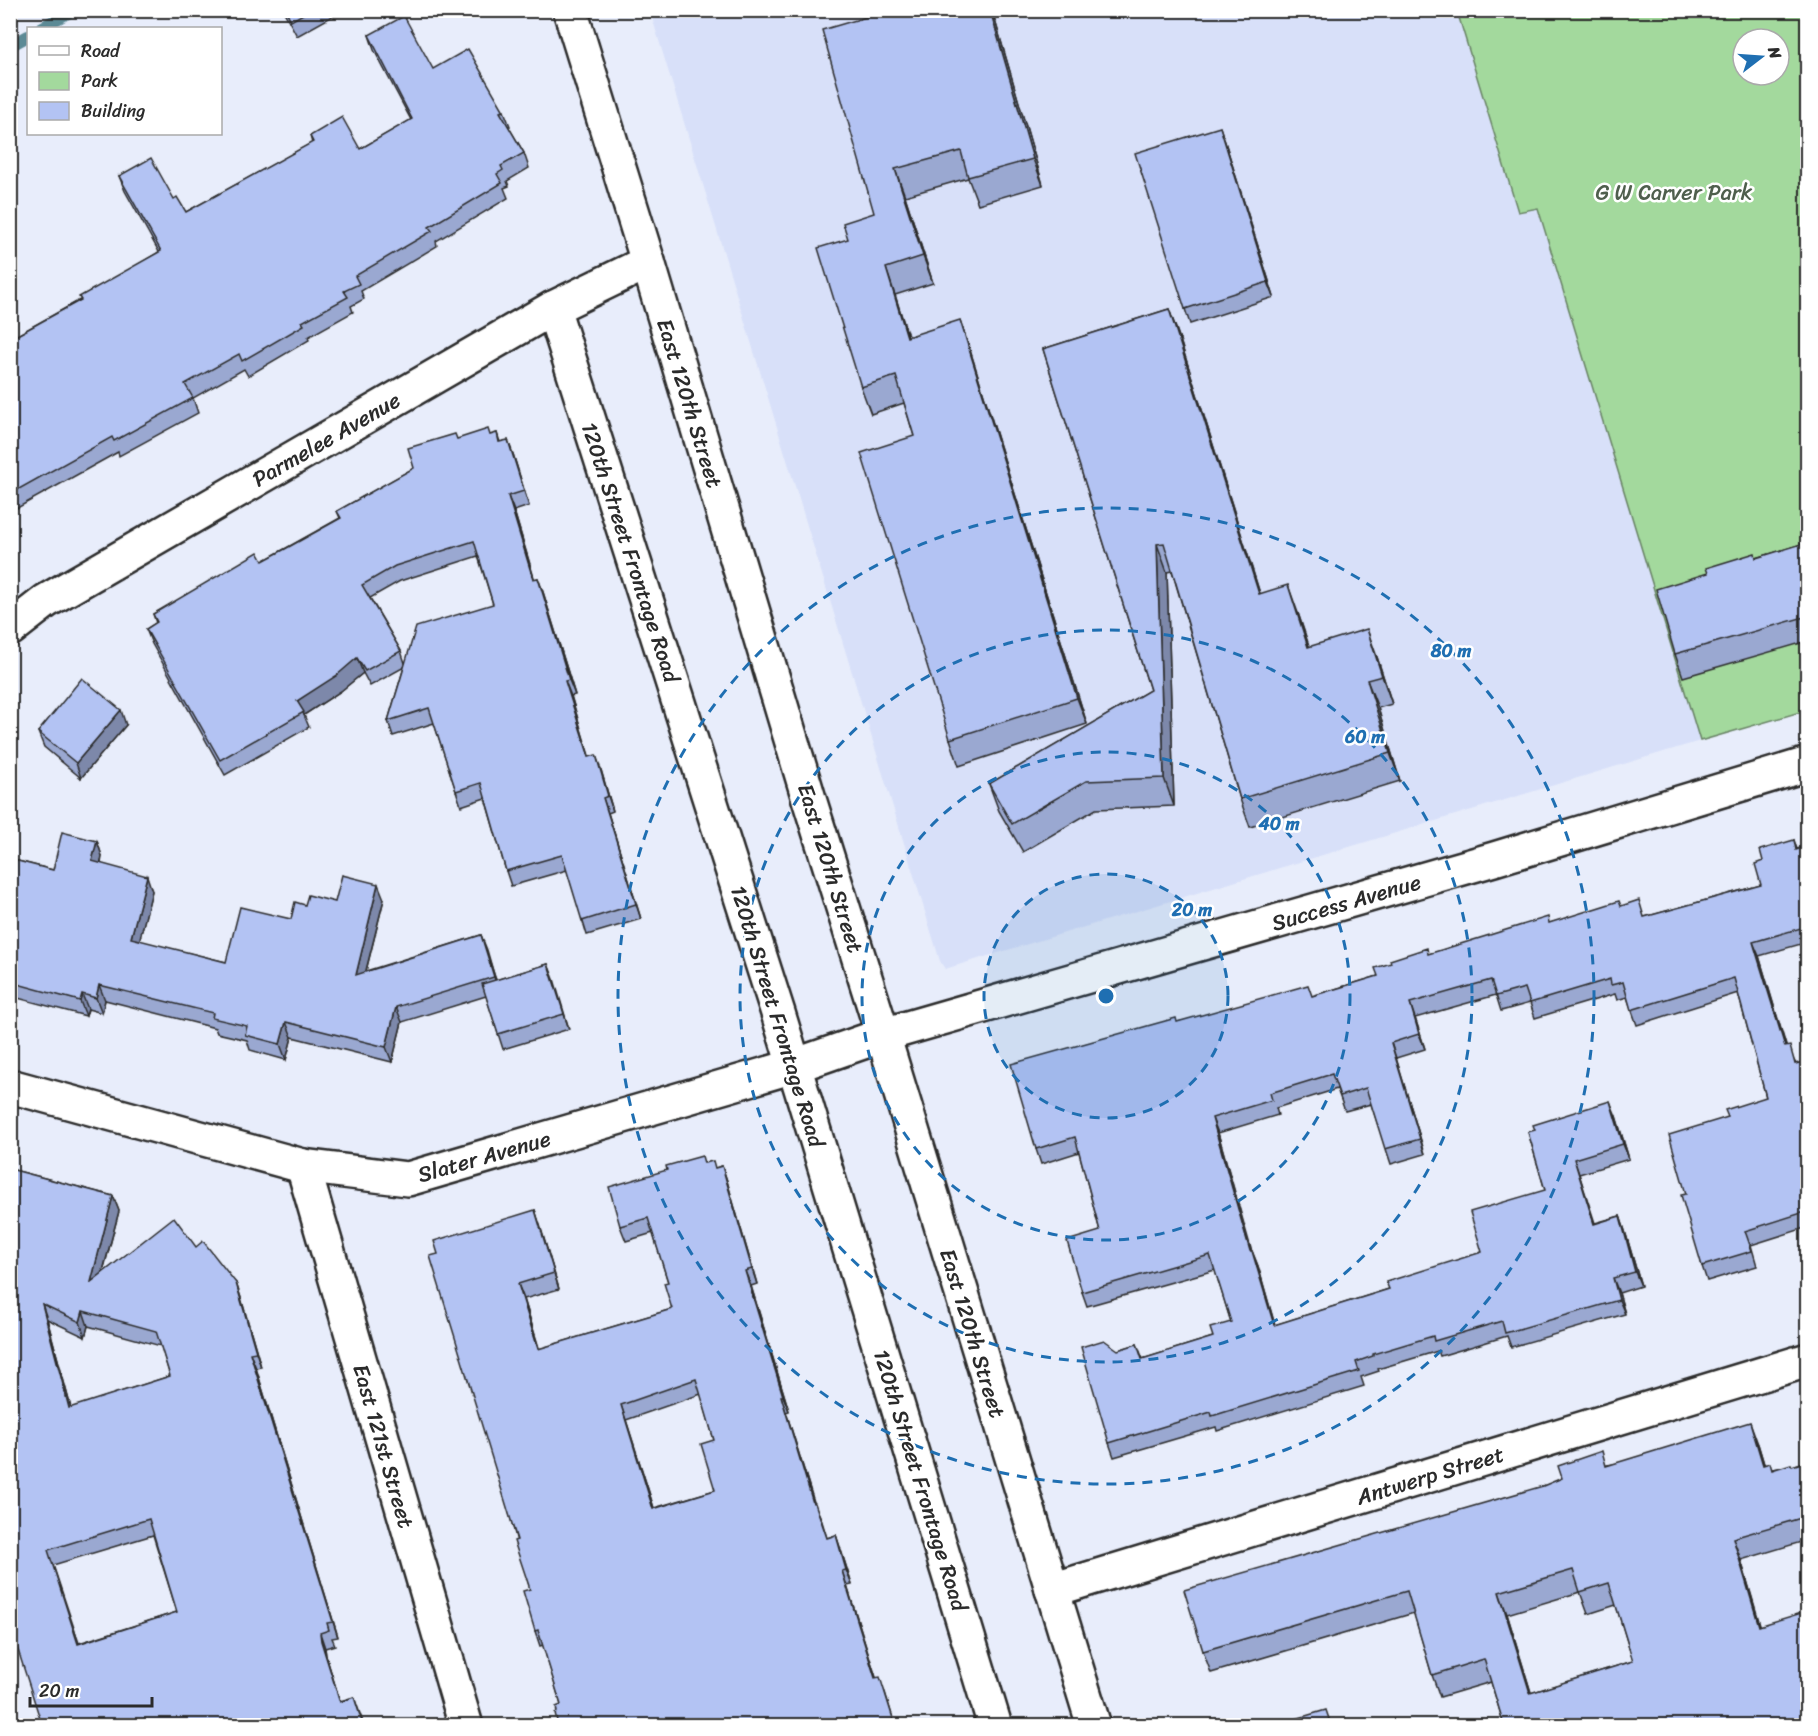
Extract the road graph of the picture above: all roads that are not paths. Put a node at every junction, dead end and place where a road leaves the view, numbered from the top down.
1 (570, 10) edge
2 (648, 262) junction
3 (553, 308) junction
4 (10, 629) edge
5 (1808, 764) edge
6 (883, 1035) junction
7 (794, 1066) junction
8 (10, 1086) edge
9 (303, 1166) junction
10 (1808, 1360) edge
11 (1052, 1590) junction
12 (466, 1725) edge
13 (995, 1725) edge
14 (1094, 1725) edge

1 - 2 street, East 120th Street
2 - 3 street, Parmelee Avenue
2 - 6 street, East 120th Street
3 - 4 street, Parmelee Avenue
3 - 7 street, 120th Street Frontage Road
5 - 6 street, Success Avenue
6 - 7 street, Slater Avenue
6 - 11 street, East 120th Street
7 - 9 street, Slater Avenue
7 - 13 street, 120th Street Frontage Road
8 - 9 street, Slater Avenue
9 - 12 street, East 121st Street
10 - 11 street, Antwerp Street
11 - 14 street, East 120th Street

